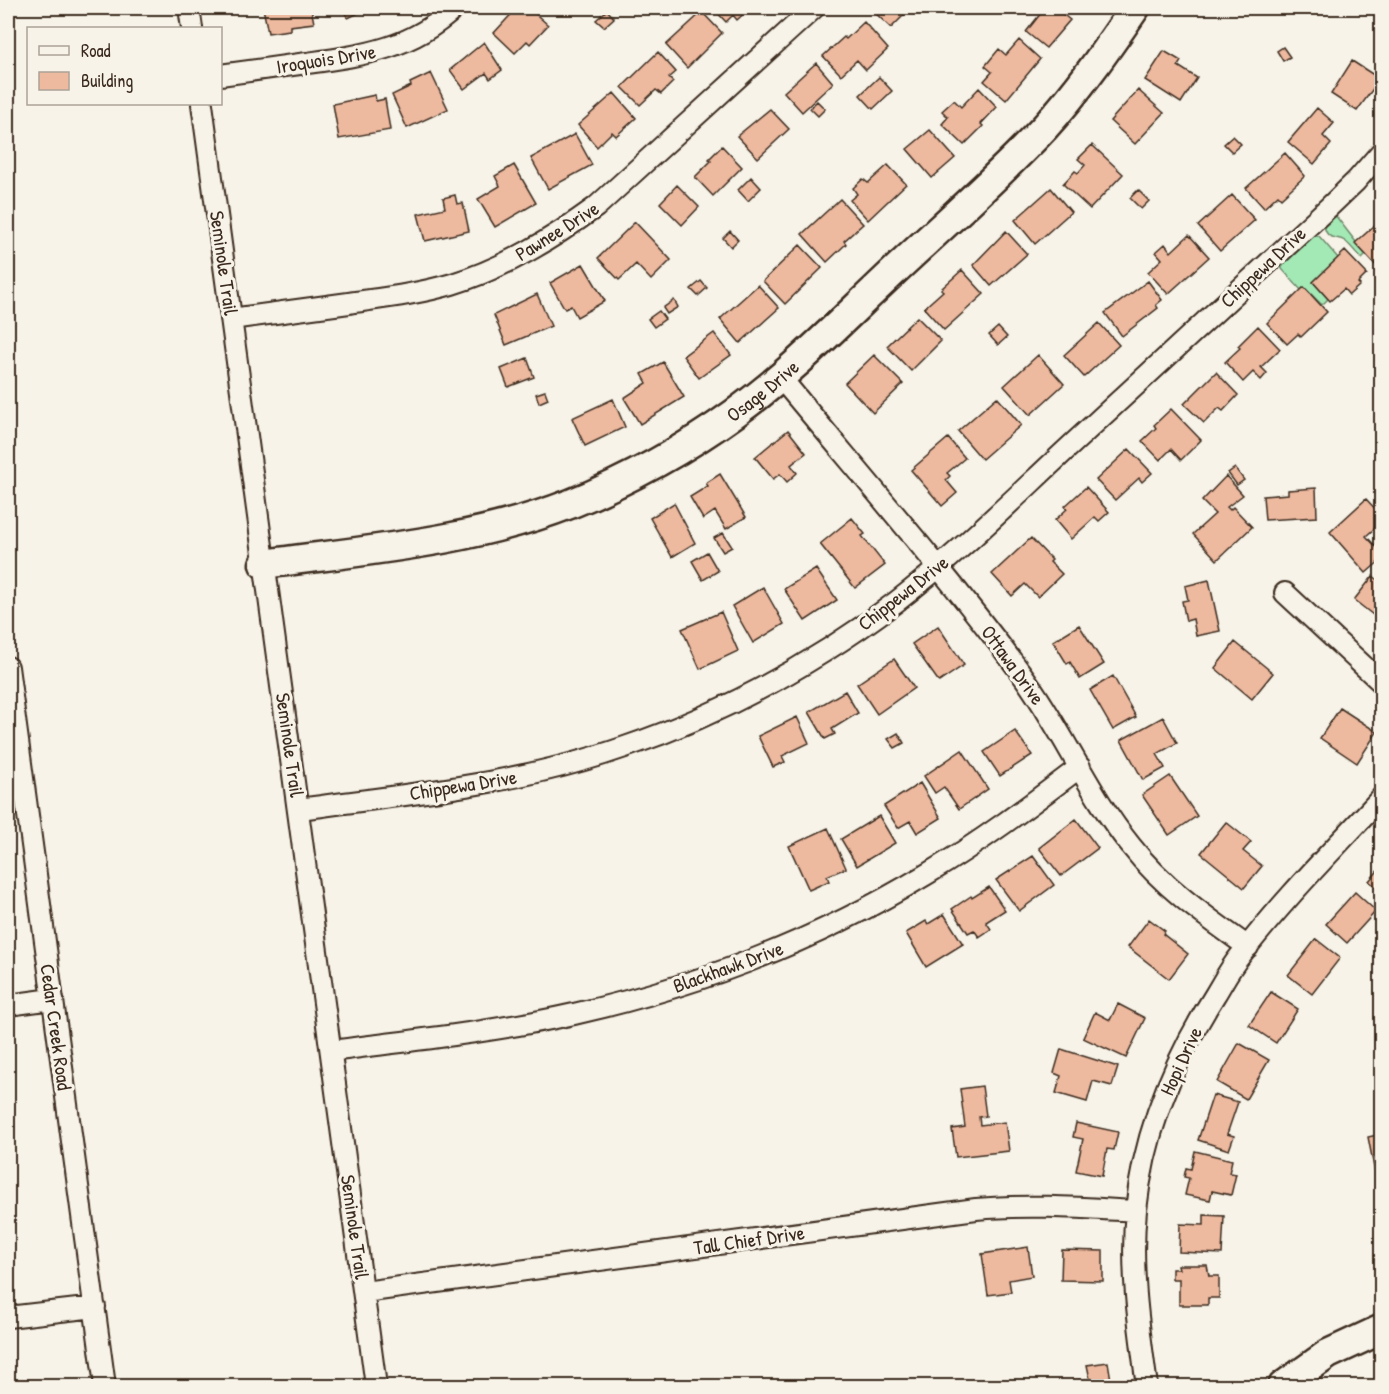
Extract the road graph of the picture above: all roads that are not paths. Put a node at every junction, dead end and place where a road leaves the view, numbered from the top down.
1 (189, 8) edge
2 (455, 8) edge
3 (814, 8) edge
4 (1135, 8) edge
5 (192, 27) edge
6 (222, 75) edge
7 (202, 105) edge
8 (1382, 151) edge
9 (231, 319) junction
10 (780, 377) junction
11 (264, 564) junction
12 (937, 567) junction
13 (1285, 593) dead end
14 (8, 667) edge
15 (1382, 683) edge
16 (13, 742) edge
17 (1080, 767) junction
18 (1382, 797) edge
19 (299, 809) junction
20 (1248, 947) junction
21 (53, 999) junction
22 (8, 1005) edge
23 (331, 1051) junction
24 (1136, 1211) junction
25 (364, 1292) junction
26 (95, 1307) junction
27 (8, 1317) edge
28 (1382, 1329) edge
29 (105, 1386) edge
30 (376, 1386) edge
31 (1147, 1386) edge
32 (1283, 1386) edge

1 - 5 street
2 - 6 street, Iroquois Drive
3 - 9 street, Pawnee Drive
4 - 10 street, Osage Drive
7 - 9 street, Seminole Trail
8 - 12 street, Chippewa Drive
9 - 11 street, Seminole Trail
10 - 11 street, Osage Drive
10 - 12 street, Ottawa Drive
11 - 19 street, Seminole Trail
12 - 17 street, Ottawa Drive
12 - 19 street, Chippewa Drive
13 - 15 street
14 - 16 street, Cedar Creek Road
16 - 21 street, Cedar Creek Road
17 - 20 street, Ottawa Drive
17 - 23 street, Blackhawk Drive
18 - 20 street, Hopi Drive
19 - 23 street, Seminole Trail
20 - 24 street, Hopi Drive
21 - 22 street
21 - 26 street, Cedar Creek Road
23 - 25 street, Seminole Trail
24 - 25 street, Tall Chief Drive
24 - 31 street, Hopi Drive
25 - 30 street, Seminole Trail
26 - 27 street
26 - 29 street, Cedar Creek Road
28 - 32 street

